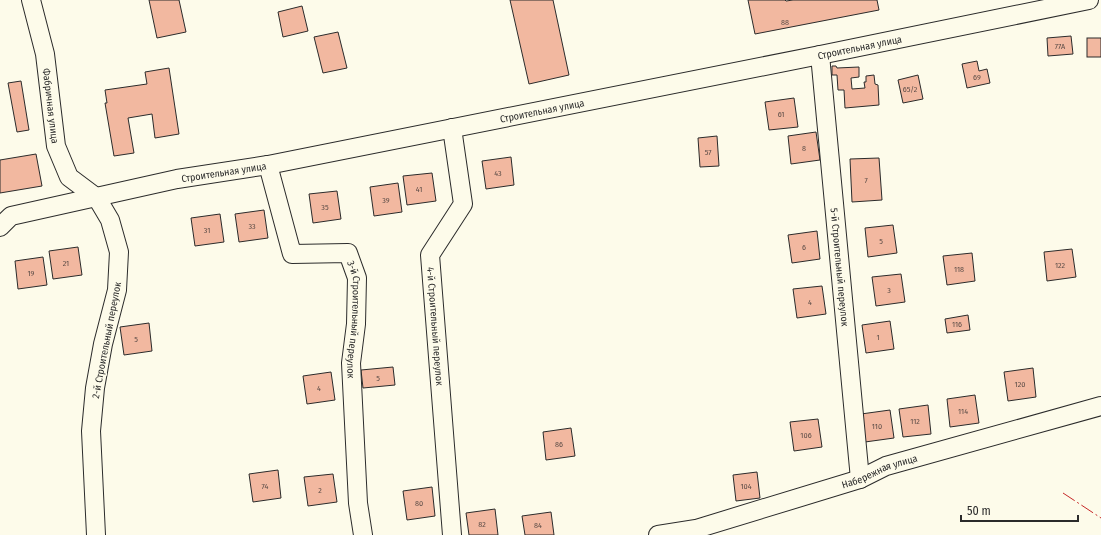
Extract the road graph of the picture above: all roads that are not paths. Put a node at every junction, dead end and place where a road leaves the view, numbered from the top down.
1 (31, 0) edge
2 (1089, 0) edge
3 (820, 55) junction
4 (452, 128) junction
5 (268, 164) junction
6 (97, 198) junction
7 (0, 227) edge
8 (1101, 406) edge
9 (860, 479) junction
10 (96, 535) edge
11 (363, 535) edge
12 (452, 535) edge
13 (658, 535) edge

1 - 6 street, Фабричная улица
2 - 3 street, Строительная улица
3 - 4 street, Строительная улица
3 - 9 street, 5-й Строительный переулок
4 - 5 street, Строительная улица
4 - 12 street, 4-й Строительный переулок
5 - 6 street, Строительная улица
5 - 11 street, 3-й Строительный переулок
6 - 7 street, Строительная улица
6 - 10 street, 2-й Строительный переулок
8 - 9 street, Набережная улица
9 - 13 street, Набережная улица

